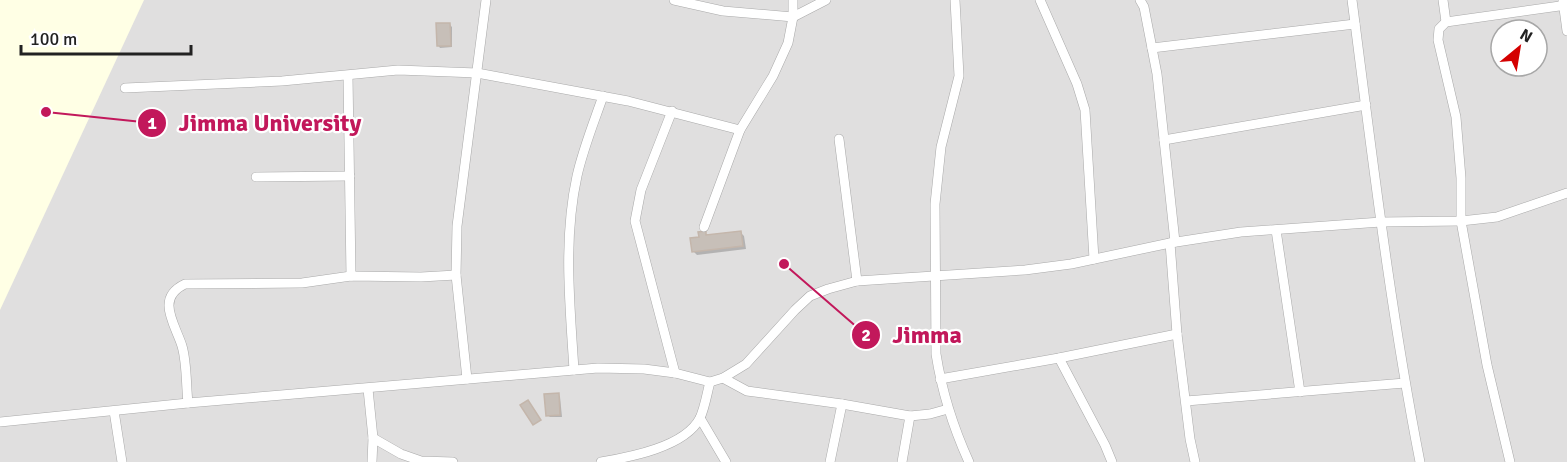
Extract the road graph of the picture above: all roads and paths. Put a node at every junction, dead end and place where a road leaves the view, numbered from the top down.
1 (486, 0) edge
2 (674, 0) edge
3 (793, 0) edge
4 (826, 0) edge
5 (955, 0) edge
6 (1040, 0) edge
7 (1140, 0) edge
8 (1352, 0) edge
9 (1443, 0) edge
10 (1565, 3) edge
11 (793, 17) junction
12 (1446, 22) junction
13 (1355, 24) junction
14 (1567, 31) edge
15 (1152, 48) junction
16 (477, 73) junction
17 (348, 76) junction
18 (125, 88) dead end
19 (603, 96) junction
20 (1366, 105) junction
21 (672, 111) junction
22 (740, 130) junction
23 (839, 139) dead end
24 (1164, 140) junction
25 (350, 176) junction
26 (256, 177) dead end
27 (1567, 193) edge
28 (1461, 221) junction
29 (1381, 222) junction
30 (704, 227) dead end
31 (1276, 230) junction
32 (1172, 242) junction
33 (1094, 259) junction
34 (456, 275) junction
35 (351, 276) junction
36 (937, 277) junction
37 (857, 281) junction
38 (1177, 334) junction
39 (1059, 358) junction
40 (574, 370) junction
41 (675, 373) junction
42 (723, 378) junction
43 (467, 379) junction
44 (940, 379) junction
45 (710, 382) junction
46 (1405, 383) junction
47 (368, 389) junction
48 (1300, 392) junction
49 (1186, 401) junction
50 (188, 403) junction
51 (842, 404) junction
52 (948, 409) junction
53 (114, 411) junction
54 (910, 416) junction
55 (700, 418) junction
56 (0, 422) edge
57 (373, 438) junction
58 (621, 460) edge
59 (122, 462) edge
60 (372, 462) edge
61 (453, 462) edge
62 (601, 462) edge
63 (726, 462) edge
64 (830, 462) edge
65 (902, 462) edge
66 (969, 462) edge
67 (1112, 462) edge
68 (1195, 462) edge
69 (1420, 462) edge
70 (1510, 462) edge

1 - 16 street
2 - 11 street
3 - 11 street
4 - 11 street
5 - 36 street
6 - 33 street
7 - 15 street
8 - 13 street
9 - 12 street
10 - 12 street
10 - 14 street
11 - 22 street
12 - 28 street
13 - 15 street
13 - 20 street
15 - 24 street
16 - 17 street
16 - 19 street
16 - 34 street
17 - 18 street
17 - 25 street
19 - 21 street
19 - 40 street
20 - 24 street
20 - 29 street
21 - 22 street
21 - 41 street
22 - 30 street
23 - 37 street
24 - 32 street
25 - 26 street
25 - 35 street
27 - 28 street
28 - 29 street
28 - 70 street
29 - 31 street
29 - 46 street
31 - 32 street
31 - 48 street
32 - 33 street
32 - 38 street
33 - 36 street
34 - 35 street
34 - 43 street
35 - 50 street
36 - 37 street
36 - 44 street
37 - 42 street
38 - 39 street
38 - 49 street
39 - 44 street
39 - 67 street
40 - 41 street
40 - 43 street
41 - 45 street
42 - 45 street
42 - 51 street
43 - 47 street
44 - 52 street
45 - 55 street
46 - 48 street
46 - 69 street
47 - 50 street
47 - 57 street
48 - 49 street
49 - 68 street
50 - 53 street
51 - 54 street
51 - 64 street
52 - 54 street
52 - 66 street
53 - 56 street
53 - 59 street
54 - 65 street
55 - 58 street
55 - 63 street
57 - 60 street
57 - 61 street
58 - 62 street

